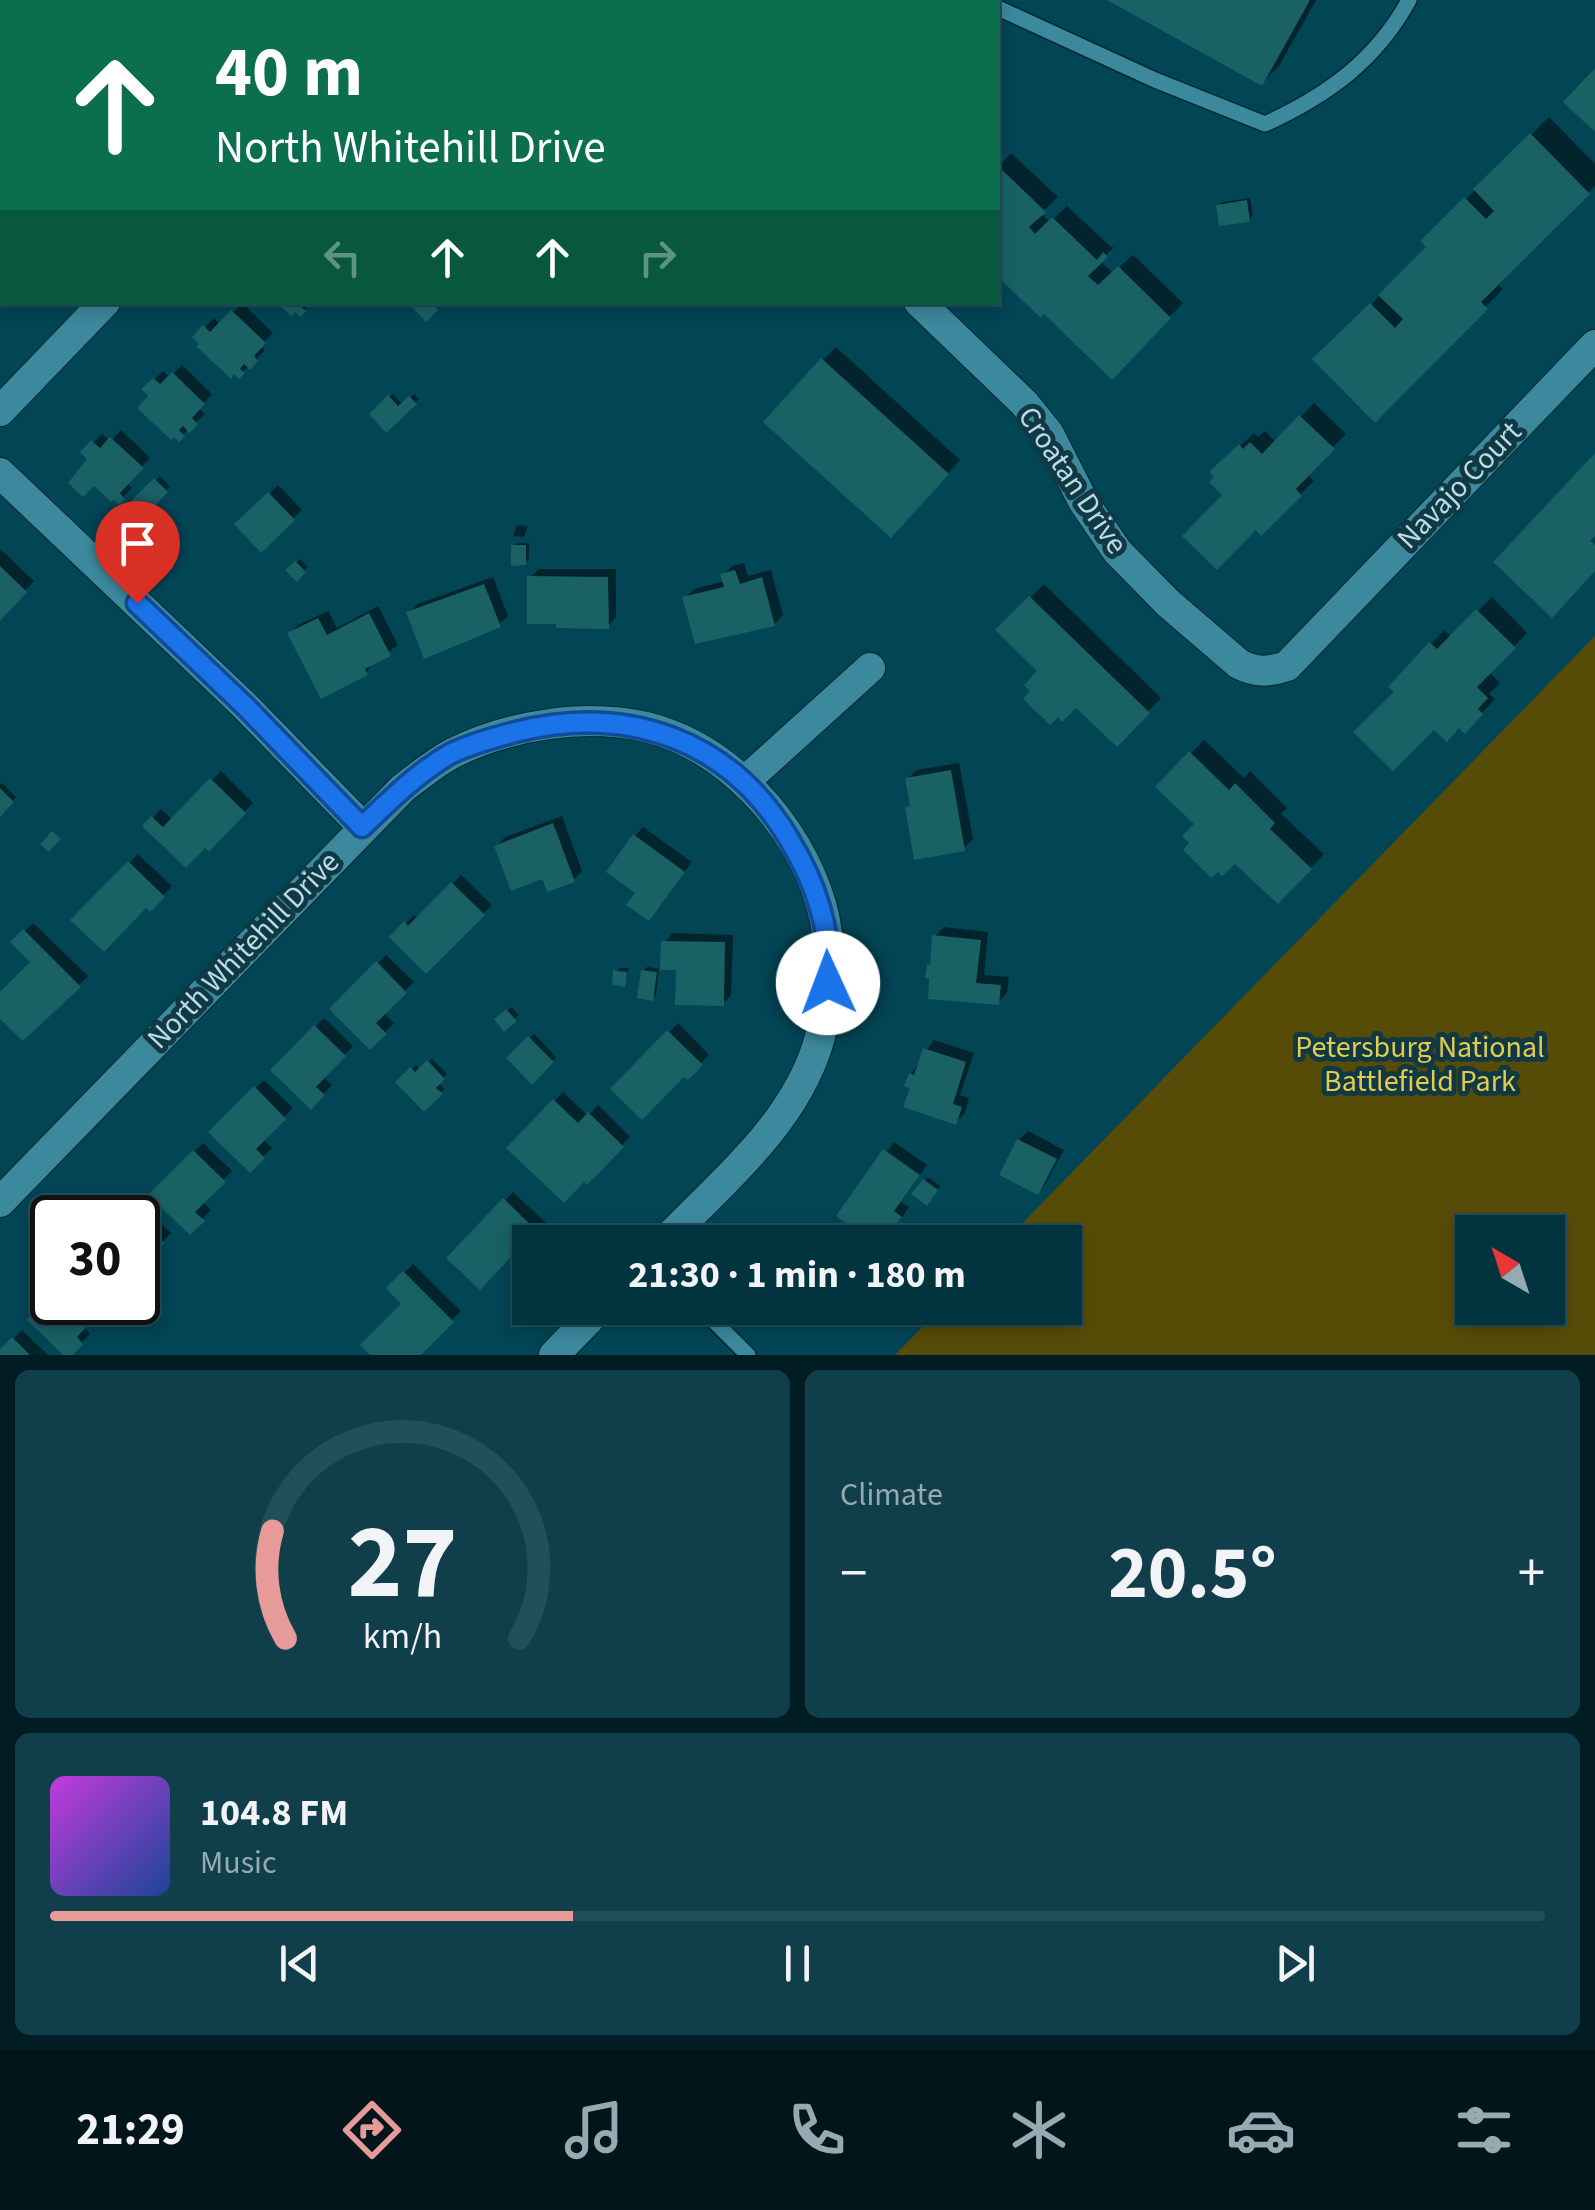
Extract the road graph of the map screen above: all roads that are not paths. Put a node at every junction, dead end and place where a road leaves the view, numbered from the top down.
1 (1409, 0) edge
2 (1000, 9) edge
3 (102, 305) edge
4 (922, 305) edge
5 (1595, 345) edge
6 (0, 411) edge
7 (0, 473) edge
8 (1325, 626) joint
9 (870, 668) dead end
10 (744, 782) junction
11 (362, 827) junction
12 (0, 1202) edge
13 (680, 1225) edge
14 (583, 1325) edge
15 (718, 1325) edge
16 (554, 1355) edge
17 (748, 1355) edge

1 - 2 lane
3 - 6 street
4 - 8 street, Croatan Drive
5 - 8 street, Navajo Court
7 - 11 street
9 - 10 street
10 - 11 street, North Whitehill Drive
10 - 13 street, North Whitehill Drive
11 - 12 street, North Whitehill Drive
14 - 16 street
15 - 17 lane

